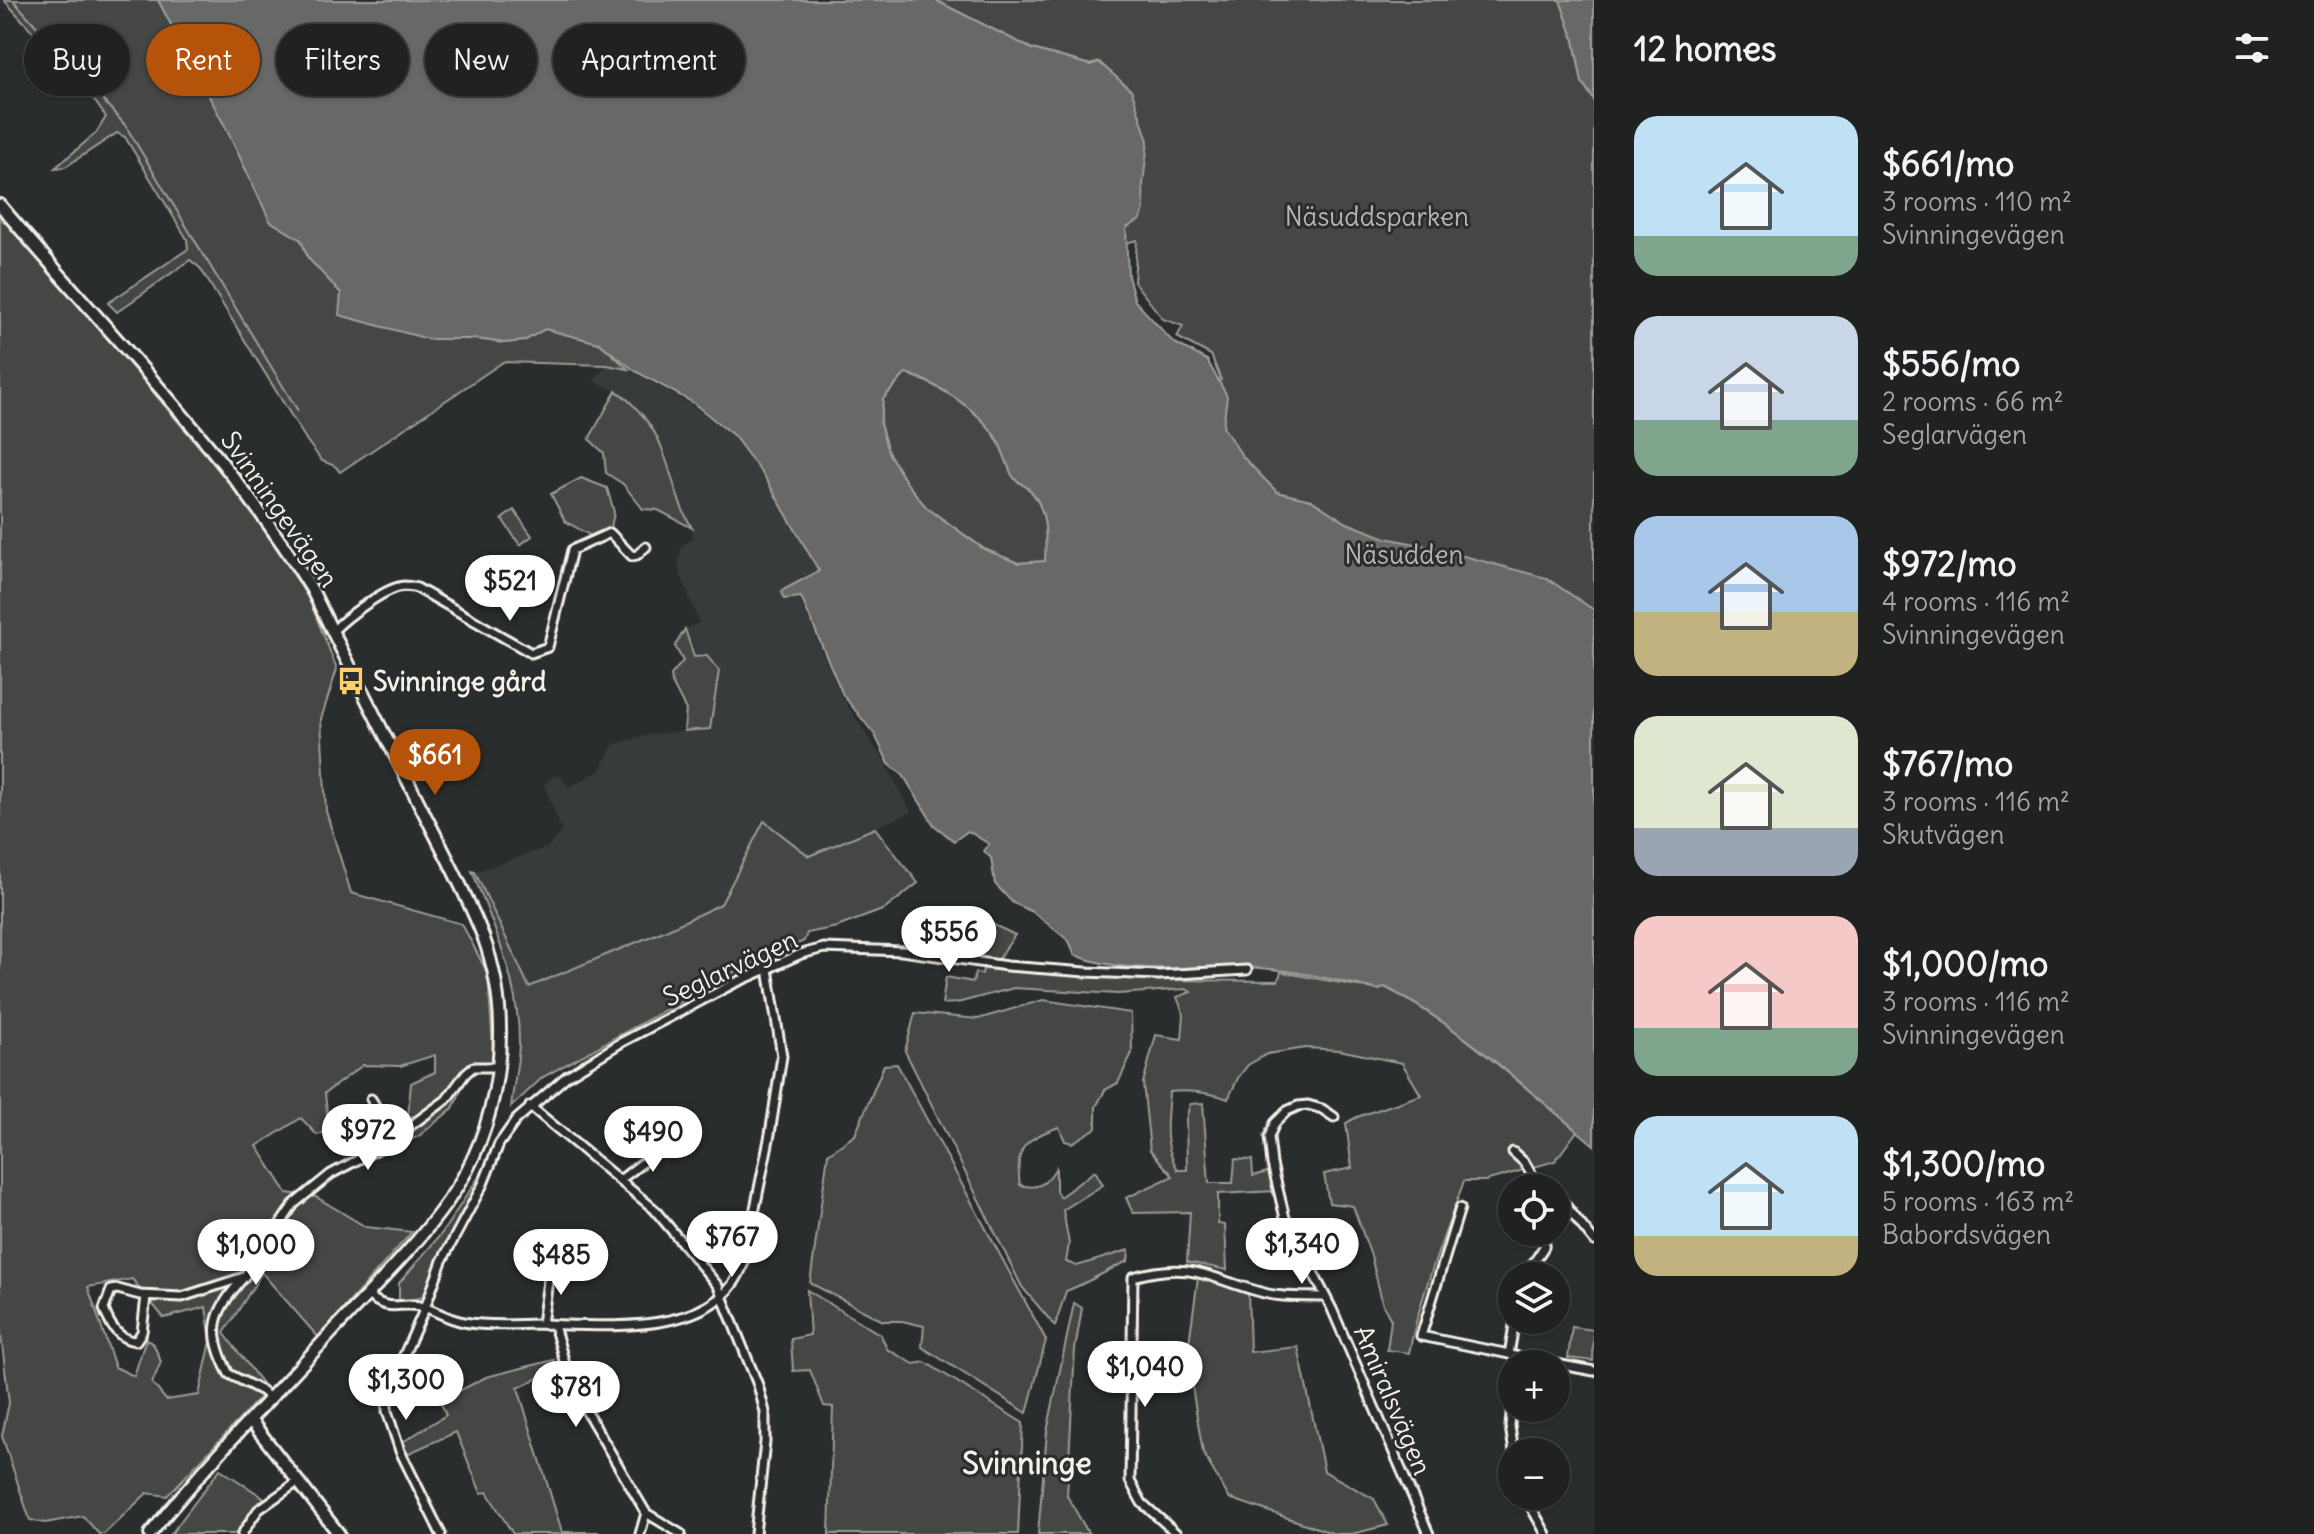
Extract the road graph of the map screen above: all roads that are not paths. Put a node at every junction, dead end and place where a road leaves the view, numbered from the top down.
1 (0, 205) edge
2 (646, 547) dead end
3 (333, 631) junction
4 (768, 969) junction
5 (1247, 970) dead end
6 (499, 1067) junction
7 (371, 1099) dead end
8 (530, 1106) junction
9 (1334, 1117) dead end
10 (395, 1138) junction
11 (667, 1144) dead end
12 (1513, 1152) dead end
13 (1532, 1174) edge
14 (620, 1180) junction
15 (1460, 1208) dead end
16 (1570, 1211) edge
17 (1594, 1241) edge
18 (550, 1267) dead end
19 (244, 1277) junction
20 (367, 1294) junction
21 (146, 1296) junction
22 (723, 1296) junction
23 (1325, 1297) junction
24 (425, 1308) junction
25 (542, 1324) junction
26 (554, 1325) junction
27 (1498, 1352) edge
28 (1570, 1367) edge
29 (1594, 1371) edge
30 (271, 1399) junction
31 (251, 1421) junction
32 (299, 1481) junction
33 (1533, 1510) edge
34 (646, 1513) junction
35 (150, 1534) edge
36 (242, 1534) edge
37 (339, 1534) edge
38 (441, 1534) edge
39 (640, 1534) edge
40 (681, 1534) edge
41 (755, 1534) edge
42 (1177, 1534) edge
43 (1429, 1534) edge
44 (1546, 1534) edge

1 - 3 main road, Svinningevägen
2 - 3 street
3 - 6 main road, Svinningevägen
4 - 5 street, Seglarvägen
4 - 8 street, Seglarvägen
4 - 22 street
6 - 10 street
6 - 20 main road, Svinningevägen
7 - 10 street
8 - 14 street
8 - 24 street, Seglarvägen
9 - 23 street, Amiralsvägen
10 - 19 street
11 - 14 street
12 - 13 street
14 - 22 street
15 - 27 street
16 - 17 street
18 - 25 street
19 - 21 street
19 - 30 street
20 - 24 street
20 - 30 main road, Svinningevägen
21 - 21 street
22 - 26 street
22 - 41 street
23 - 42 street
23 - 43 street, Amiralsvägen
24 - 25 street
24 - 38 street, Seglarvägen
25 - 26 street
26 - 34 street
28 - 29 street
30 - 31 main road, Svinningevägen
31 - 32 main road
31 - 35 main road, Svinningevägen
32 - 36 street
32 - 37 main road
33 - 44 street
34 - 39 street
34 - 40 street

